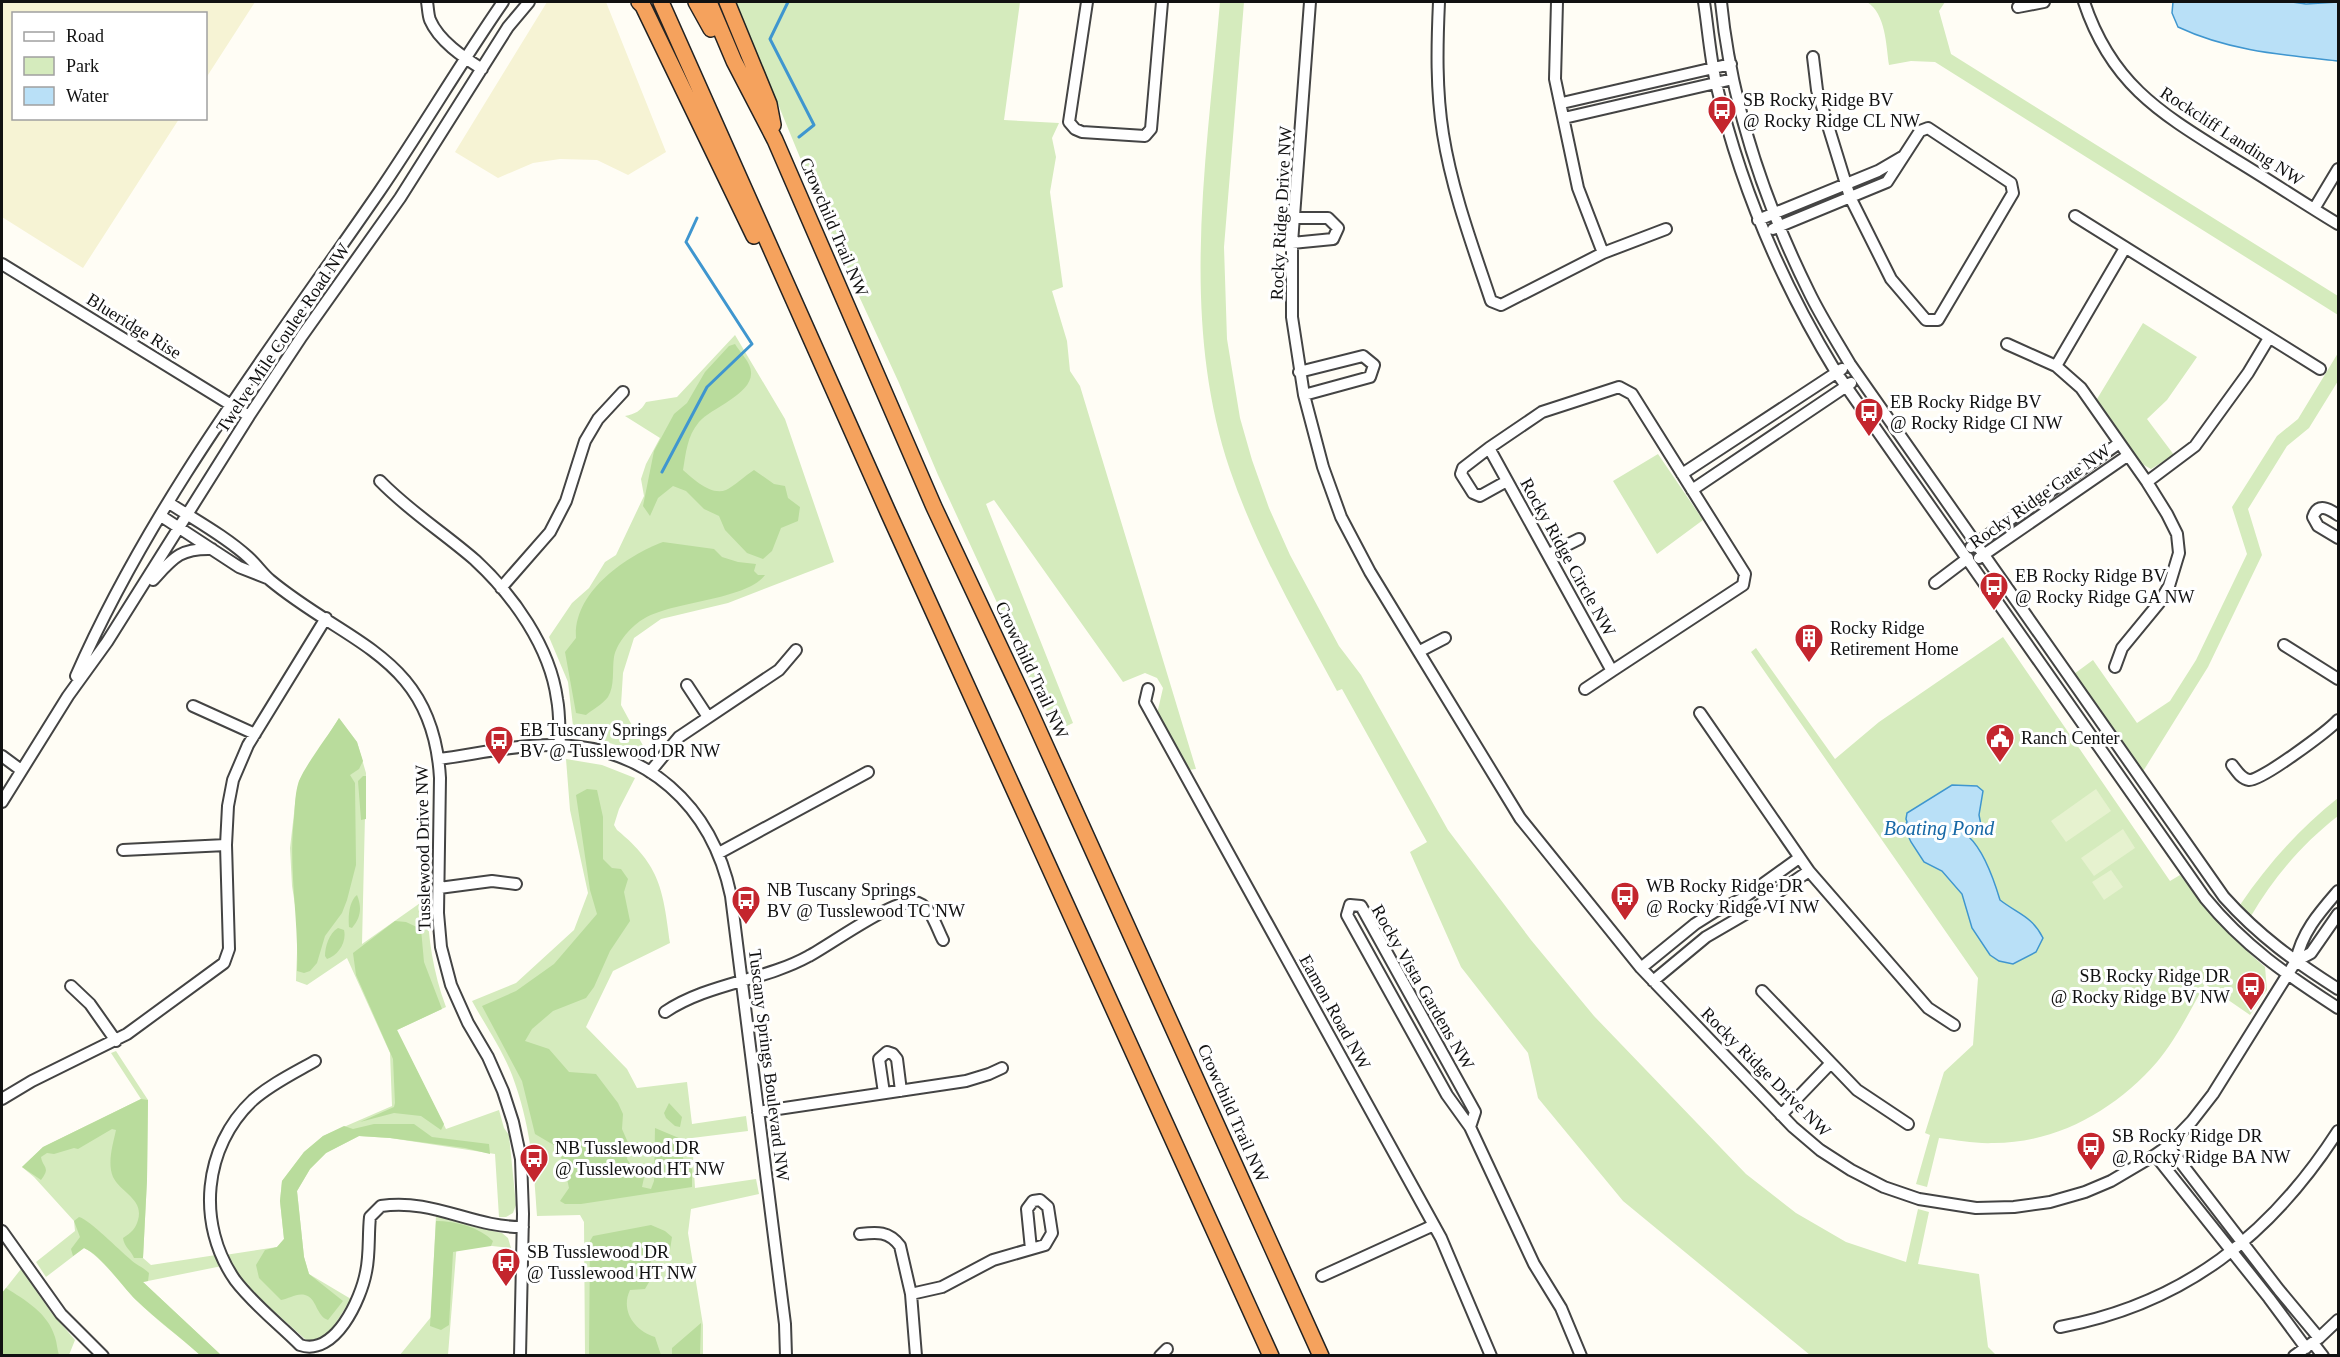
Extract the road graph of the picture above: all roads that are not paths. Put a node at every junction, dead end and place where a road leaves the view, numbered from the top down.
1 (427, 2) edge
2 (503, 2) edge
3 (523, 2) edge
4 (529, 2) edge
5 (639, 2) edge
6 (661, 2) edge
7 (696, 2) edge
8 (709, 2) edge
9 (727, 2) edge
10 (1088, 2) edge
11 (1162, 2) edge
12 (1310, 2) edge
13 (1439, 2) edge
14 (1557, 2) edge
15 (1704, 2) edge
16 (1721, 2) edge
17 (2044, 2) edge
18 (2084, 2) edge
19 (2018, 7) dead end
20 (517, 14) junction
21 (1813, 57) dead end
22 (464, 58) junction
23 (734, 61) junction
24 (1731, 64) junction
25 (1713, 68) junction
26 (482, 69) junction
27 (1733, 79) junction
28 (1716, 84) junction
29 (1562, 103) junction
30 (1564, 118) junction
31 (775, 140) junction
32 (1905, 155) junction
33 (2338, 169) edge
34 (1847, 185) junction
35 (1851, 197) junction
36 (2314, 209) junction
37 (1773, 213) junction
38 (2075, 216) dead end
39 (1293, 218) junction
40 (1758, 220) junction
41 (2338, 224) edge
42 (1779, 227) junction
43 (1666, 229) dead end
44 (1765, 233) junction
45 (1292, 243) junction
46 (2125, 248) junction
47 (1603, 253) junction
48 (2, 264) edge
49 (2269, 338) junction
50 (2007, 344) dead end
51 (814, 346) junction
52 (1850, 364) junction
53 (2056, 366) junction
54 (2320, 369) dead end
55 (1299, 372) junction
56 (1836, 372) junction
57 (1859, 377) junction
58 (1845, 386) junction
59 (623, 392) dead end
60 (1304, 395) junction
61 (231, 405) junction
62 (249, 416) junction
63 (2118, 444) junction
64 (1489, 448) junction
65 (2127, 456) junction
66 (1682, 474) junction
67 (380, 481) dead end
68 (1507, 481) junction
69 (2146, 482) junction
70 (1692, 490) junction
71 (169, 503) junction
72 (187, 515) junction
73 (2338, 515) edge
74 (161, 516) junction
75 (180, 527) junction
76 (2338, 538) edge
77 (1579, 539) dead end
78 (1976, 544) junction
79 (212, 549) junction
80 (1549, 554) junction
81 (1984, 555) junction
82 (1968, 558) junction
83 (270, 580) junction
84 (1935, 584) dead end
85 (501, 588) junction
86 (132, 603) junction
87 (326, 618) junction
88 (1445, 638) dead end
89 (2284, 645) dead end
90 (796, 650) dead end
91 (1419, 651) junction
92 (2115, 667) dead end
93 (1612, 671) junction
94 (2338, 679) edge
95 (687, 685) dead end
96 (1148, 688) dead end
97 (1585, 689) dead end
98 (68, 696) junction
99 (193, 706) dead end
100 (1700, 713) dead end
101 (708, 717) junction
102 (2338, 720) edge
103 (255, 734) junction
104 (560, 745) junction
105 (2, 756) edge
106 (439, 759) junction
107 (2232, 765) dead end
108 (21, 770) junction
109 (650, 772) junction
110 (868, 772) dead end
111 (2, 802) edge
112 (226, 845) junction
113 (123, 850) dead end
114 (719, 853) junction
115 (1804, 864) junction
116 (516, 884) dead end
117 (439, 888) junction
118 (2338, 891) edge
119 (1742, 900) junction
120 (1749, 912) junction
121 (2338, 914) edge
122 (1695, 924) junction
123 (1706, 937) junction
124 (943, 940) dead end
125 (2296, 961) junction
126 (1641, 968) junction
127 (2288, 975) junction
128 (741, 981) junction
129 (1653, 981) junction
130 (71, 986) dead end
131 (2338, 989) edge
132 (1762, 991) dead end
133 (2338, 1008) edge
134 (665, 1012) dead end
135 (1954, 1025) dead end
136 (116, 1041) junction
137 (315, 1061) dead end
138 (1830, 1064) junction
139 (1002, 1068) dead end
140 (901, 1091) junction
141 (884, 1093) junction
142 (2, 1099) edge
143 (758, 1112) junction
144 (1781, 1114) junction
145 (1908, 1124) dead end
146 (1470, 1127) junction
147 (2338, 1131) edge
148 (2168, 1146) junction
149 (2155, 1155) junction
150 (2203, 1193) junction
151 (2192, 1201) junction
152 (1434, 1225) junction
153 (523, 1227) junction
154 (2, 1231) edge
155 (860, 1234) dead end
156 (2243, 1243) junction
157 (1031, 1249) dead end
158 (2232, 1251) junction
159 (1322, 1276) dead end
160 (2279, 1290) junction
161 (911, 1294) junction
162 (2269, 1298) junction
163 (2338, 1320) edge
164 (2060, 1327) dead end
165 (2313, 1343) junction
166 (103, 1356) edge
167 (520, 1356) edge
168 (786, 1356) edge
169 (915, 1356) edge
170 (1271, 1356) edge
171 (1321, 1356) edge
172 (1491, 1356) edge
173 (1581, 1356) edge
174 (2294, 1356) edge
175 (2323, 1356) edge

1 - 22 street
2 - 22 street, Twelve Mile Coulee Road NW
3 - 20 street
4 - 20 street, Twelve Mile Coulee Road NW
5 - 51 highway
6 - 51 highway
7 - 23 highway
8 - 23 highway, Crowchild Trail NW
9 - 31 highway
10 - 11 street
12 - 39 street, Rocky Ridge Drive NW
13 - 47 street
14 - 29 street
15 - 25 street
16 - 24 street
17 - 19 street
18 - 36 street, Rockcliff Landing NW
20 - 26 street, Twelve Mile Coulee Road NW
21 - 34 street
22 - 26 street
22 - 61 street, Twelve Mile Coulee Road NW
23 - 31 highway, Crowchild Trail NW
24 - 25 street
24 - 27 street
25 - 28 street
25 - 29 street
26 - 62 street, Twelve Mile Coulee Road NW
27 - 28 street
27 - 37 street
28 - 30 street
28 - 40 street
29 - 30 street
30 - 47 street
31 - 171 highway, Crowchild Trail NW
32 - 34 street
32 - 35 street
32 - 35 street
33 - 36 street
34 - 35 street
34 - 37 street
35 - 42 street
36 - 41 street, Rockcliff Landing NW
37 - 40 street
37 - 42 street
38 - 46 street
39 - 45 street, Rocky Ridge Drive NW
39 - 45 street
40 - 44 street
42 - 44 street
42 - 52 street
43 - 47 street
44 - 56 street
45 - 55 street, Rocky Ridge Drive NW
46 - 49 street
46 - 53 street
48 - 61 street, Blueridge Rise
49 - 54 street
49 - 69 street
50 - 53 street
51 - 170 highway
52 - 56 street
52 - 57 street
53 - 63 street
55 - 60 street, Rocky Ridge Drive NW
55 - 60 street
56 - 58 street
56 - 66 street
57 - 58 street
57 - 78 street
58 - 70 street
58 - 82 street
59 - 85 street
60 - 91 street, Rocky Ridge Drive NW
61 - 62 street, Blueridge Rise
61 - 71 street, Twelve Mile Coulee Road NW
62 - 72 street, Twelve Mile Coulee Road NW
63 - 65 street
63 - 78 street, Rocky Ridge Gate NW
64 - 66 street
64 - 68 street, Rocky Ridge Circle NW
64 - 68 street
65 - 69 street
65 - 81 street, Rocky Ridge Gate NW
66 - 70 street
67 - 85 street
68 - 80 street, Rocky Ridge Circle NW
69 - 92 street
70 - 93 street
71 - 72 street, Tusslewood Drive NW
71 - 74 street, Twelve Mile Coulee Road NW
72 - 75 street, Twelve Mile Coulee Road NW
72 - 83 street, Tusslewood Drive NW
73 - 76 street
74 - 75 street, Tusslewood Drive NW
74 - 98 street, Twelve Mile Coulee Road NW
75 - 79 street, Tusslewood Drive NW
75 - 86 street, Twelve Mile Coulee Road NW
77 - 80 street
78 - 81 street
78 - 82 street, Rocky Ridge Gate NW
79 - 83 street, Tusslewood Drive NW
79 - 86 street
80 - 93 street, Rocky Ridge Circle NW
81 - 82 street, Rocky Ridge Gate NW
81 - 125 street
82 - 84 street
82 - 127 street
83 - 87 street, Tusslewood Drive NW
85 - 104 street
86 - 98 street, Twelve Mile Coulee Road NW
87 - 103 street
87 - 106 street, Tusslewood Drive NW
88 - 91 street
89 - 94 street
90 - 101 street
91 - 126 street, Rocky Ridge Drive NW
93 - 97 street
95 - 101 street
96 - 152 street, Eamon Road NW
98 - 108 street, Twelve Mile Coulee Road NW
99 - 103 street
100 - 115 street
101 - 109 street
102 - 107 street
103 - 112 street
104 - 106 street, Tuscany Springs Boulevard NW
104 - 109 street, Tuscany Springs Boulevard NW
105 - 108 street
106 - 117 street, Tusslewood Drive NW
108 - 111 street, Twelve Mile Coulee Road NW
109 - 114 street, Tuscany Springs Boulevard NW
110 - 114 street
112 - 113 street
112 - 136 street
114 - 128 street, Tuscany Springs Boulevard NW
115 - 119 street
115 - 120 street
115 - 135 street
116 - 117 street
117 - 153 street, Tusslewood Drive NW
118 - 125 street, Rocky Ridge Drive NW
119 - 120 street
119 - 122 street
120 - 123 street
121 - 125 street, Rocky Ridge Drive NW
122 - 123 street
122 - 126 street
123 - 129 street
124 - 128 street
125 - 127 street, Rocky Ridge Drive NW
125 - 131 street
126 - 129 street, Rocky Ridge Drive NW
127 - 133 street
127 - 148 street, Rocky Ridge Drive NW
128 - 134 street
128 - 143 street, Tuscany Springs Boulevard NW
129 - 144 street, Rocky Ridge Drive NW
130 - 136 street
132 - 138 street
136 - 142 street
137 - 153 street
138 - 144 street
138 - 145 street
139 - 140 street
140 - 141 street
140 - 141 street
141 - 143 street
143 - 168 street, Tuscany Springs Boulevard NW
144 - 149 street, Rocky Ridge Drive NW
146 - 146 street, Rocky Vista Gardens NW
146 - 173 street, Rocky Vista Gardens NW
147 - 156 street
148 - 149 street, Rocky Ridge Drive NW
148 - 150 street
149 - 151 street
150 - 151 street
150 - 156 street
151 - 158 street
152 - 159 street
152 - 172 street, Eamon Road NW
153 - 167 street, Tusslewood Drive NW
154 - 166 street
155 - 161 street
156 - 158 street
156 - 160 street
157 - 161 street
158 - 162 street
158 - 164 street
160 - 162 street
160 - 165 street
161 - 169 street
162 - 165 street
163 - 165 street
165 - 174 street
165 - 175 street

